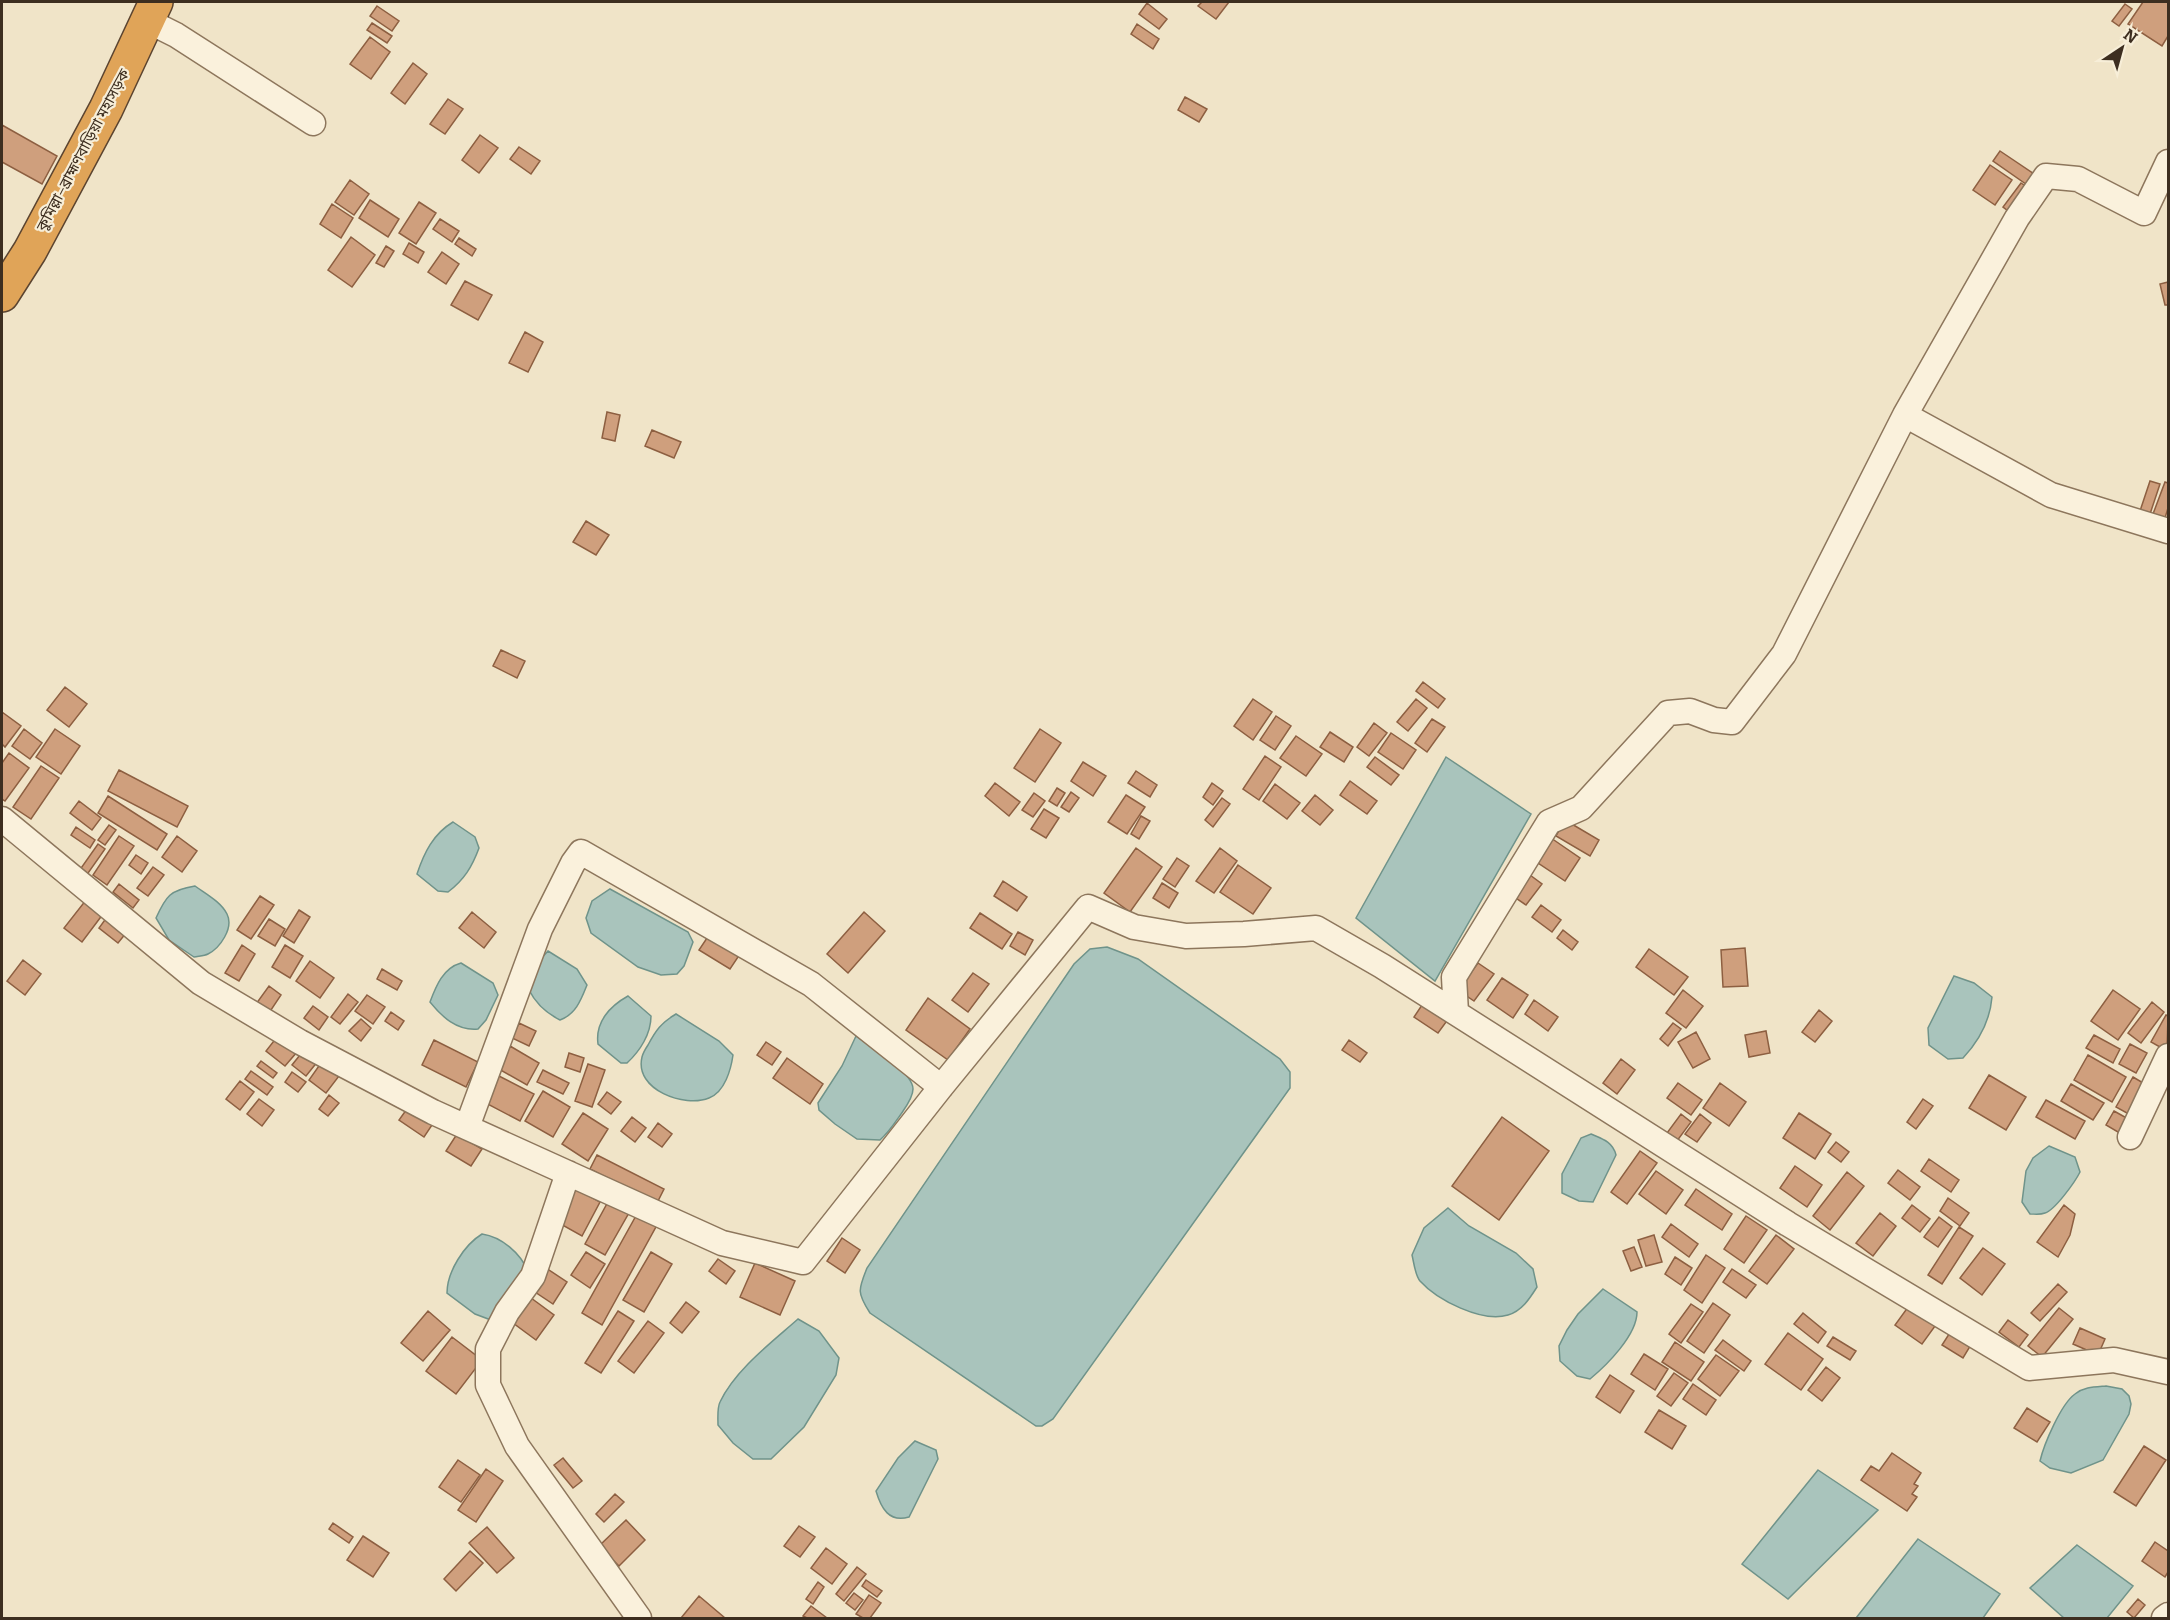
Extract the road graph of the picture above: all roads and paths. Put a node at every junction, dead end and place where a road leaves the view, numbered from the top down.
1 (152, 11) edge
2 (314, 123) dead end
3 (2169, 162) edge
4 (2, 295) edge
5 (1905, 416) junction
6 (2169, 531) edge
7 (2, 819) edge
8 (1455, 1013) junction
9 (2169, 1056) edge
10 (941, 1087) junction
11 (467, 1127) junction
12 (2130, 1137) dead end
13 (568, 1173) junction
14 (2169, 1372) edge
15 (2169, 1615) edge
16 (639, 1618) edge
17 (2164, 1618) edge

1 - 2 street
1 - 4 highway, কুমিল্লা–ব্রাহ্মণবাড়িয়া মহাসড়ক
3 - 5 street
5 - 6 street
5 - 8 street
7 - 11 street
8 - 10 street
8 - 14 street
9 - 12 street
10 - 11 street
10 - 13 street
11 - 13 street
13 - 16 street
15 - 17 street

